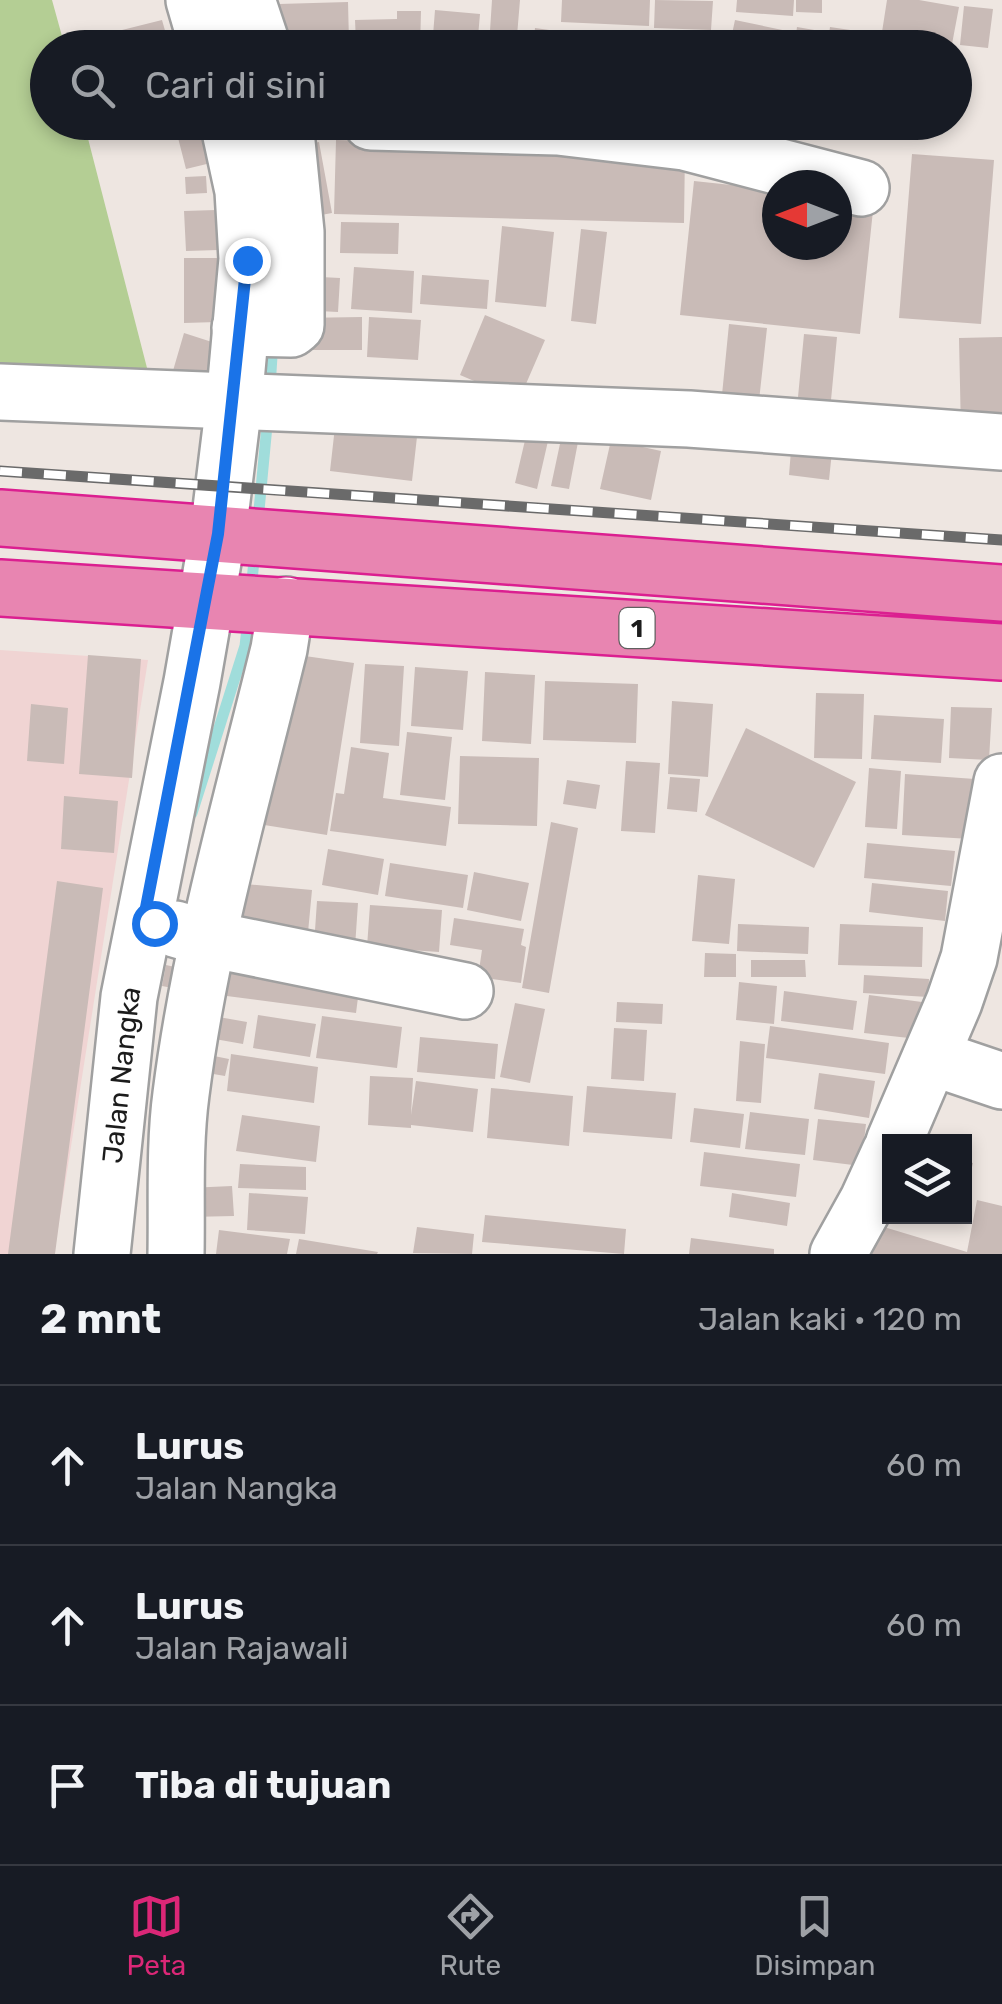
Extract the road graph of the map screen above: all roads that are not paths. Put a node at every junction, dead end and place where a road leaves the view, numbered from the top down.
1 (194, 0) edge
2 (247, 0) edge
3 (203, 30) edge
4 (257, 30) edge
5 (253, 140) edge
6 (667, 140) edge
7 (861, 188) dead end
8 (0, 392) edge
9 (256, 403) junction
10 (1002, 442) edge
11 (0, 518) edge
12 (247, 536) junction
13 (0, 588) edge
14 (1002, 593) edge
15 (246, 604) junction
16 (1002, 652) edge
17 (1002, 782) edge
18 (177, 929) junction
19 (466, 991) dead end
20 (930, 1058) junction
21 (1002, 1081) edge
22 (897, 1134) edge
23 (882, 1169) edge
24 (102, 1254) edge
25 (176, 1254) edge
26 (838, 1254) edge

1 - 3 street
2 - 4 street
5 - 9 street
6 - 7 street
8 - 9 street
9 - 10 street
9 - 12 street
11 - 12 highway
12 - 14 highway
12 - 15 street
13 - 15 highway, 1
15 - 16 highway, 1
15 - 18 street, Jalan Nangka
15 - 18 street
17 - 20 street
18 - 19 street
18 - 24 street, Jalan Nangka
18 - 25 street
20 - 21 street
20 - 22 street
23 - 26 street

